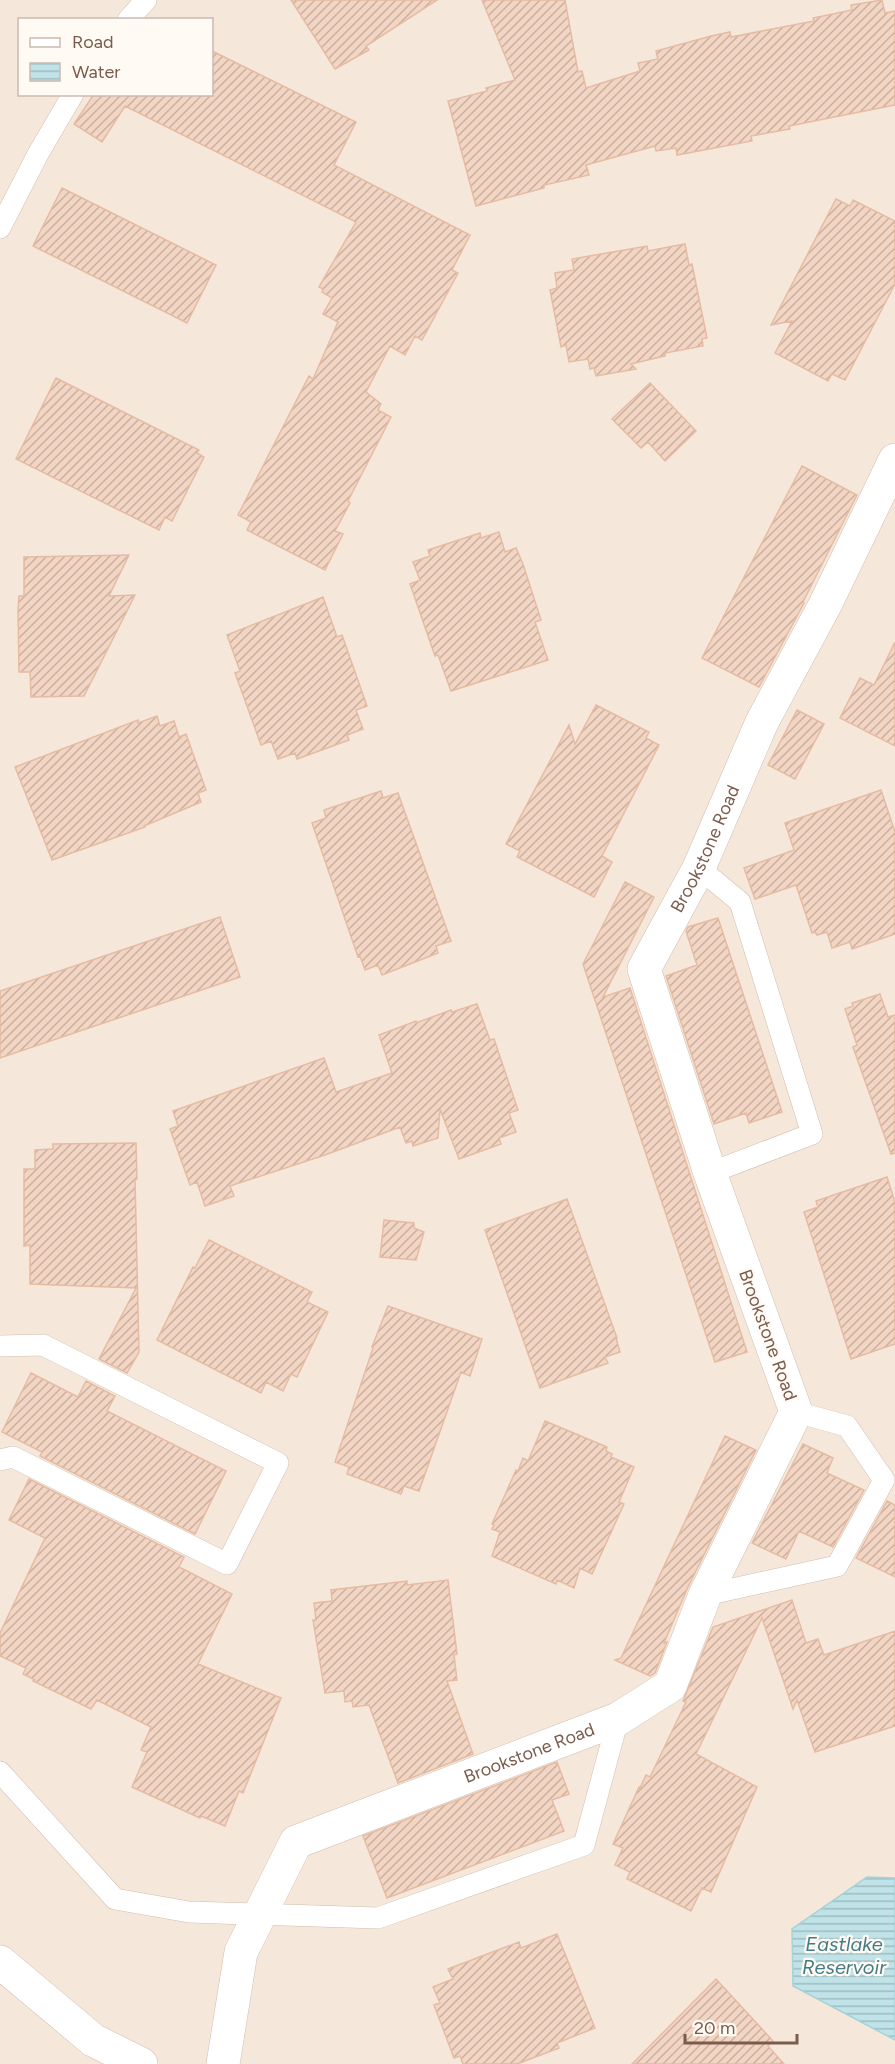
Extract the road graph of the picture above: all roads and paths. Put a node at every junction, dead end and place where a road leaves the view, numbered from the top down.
1 (146, 0) edge
2 (130, 18) edge
3 (72, 96) edge
4 (0, 228) edge
5 (895, 460) edge
6 (699, 868) junction
7 (710, 1173) junction
8 (0, 1346) edge
9 (796, 1412) junction
10 (0, 1460) edge
11 (705, 1595) junction
12 (618, 1719) junction
13 (0, 1772) edge
14 (259, 1916) junction
15 (0, 1962) edge
16 (141, 2064) edge
17 (223, 2064) edge

1 - 2 lane
3 - 4 lane
5 - 6 street, Brookstone Road
6 - 7 street, Brookstone Road
6 - 7 lane
7 - 9 street, Brookstone Road
8 - 10 lane
9 - 11 street, Brookstone Road
9 - 11 lane
11 - 12 street, Brookstone Road
12 - 14 street, Brookstone Road
12 - 14 lane
13 - 14 lane
14 - 17 street, Brookstone Road
15 - 16 street

